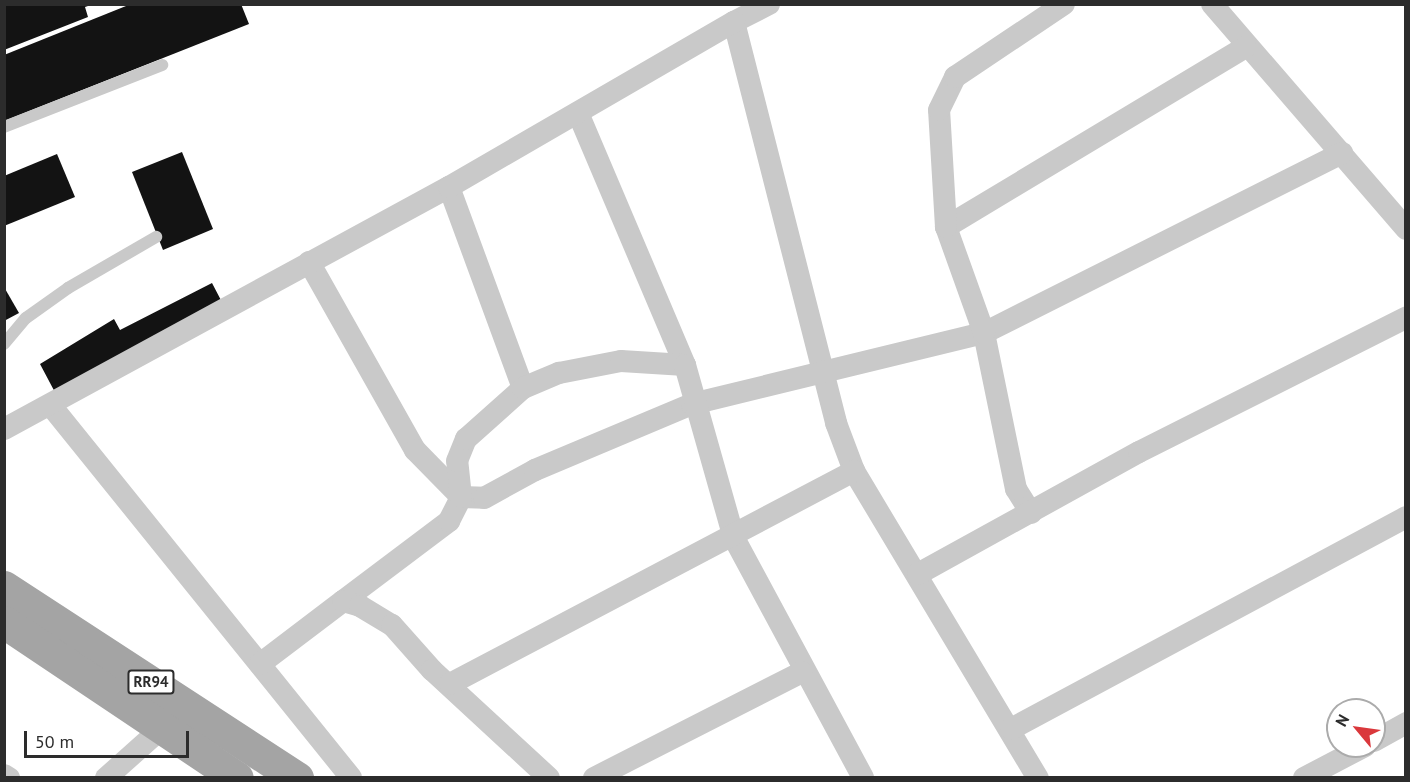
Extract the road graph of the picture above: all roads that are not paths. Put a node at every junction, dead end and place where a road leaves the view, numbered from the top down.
1 (769, 4) edge
2 (1064, 4) edge
3 (1212, 4) edge
4 (734, 22) junction
5 (1245, 47) junction
6 (162, 65) dead end
7 (578, 113) junction
8 (4, 127) edge
9 (1342, 153) junction
10 (449, 187) junction
11 (946, 226) junction
12 (1406, 229) edge
13 (156, 237) dead end
14 (309, 262) junction
15 (1406, 318) edge
16 (984, 333) junction
17 (4, 344) edge
18 (685, 365) junction
19 (825, 375) junction
20 (523, 388) junction
21 (692, 404) junction
22 (52, 407) junction
23 (4, 429) edge
24 (854, 471) junction
25 (461, 497) junction
26 (1031, 513) junction
27 (1406, 516) edge
28 (734, 538) junction
29 (918, 574) junction
30 (4, 587) edge
31 (343, 601) junction
32 (4, 622) edge
33 (261, 664) junction
34 (802, 672) junction
35 (450, 684) junction
36 (1406, 723) edge
37 (162, 728) junction
38 (1011, 729) junction
39 (1386, 734) edge
40 (1341, 758) edge
41 (4, 775) edge
42 (9, 777) edge
43 (106, 777) edge
44 (237, 777) edge
45 (297, 777) edge
46 (351, 777) edge
47 (549, 777) edge
48 (594, 777) edge
49 (863, 777) edge
50 (1038, 777) edge
51 (1304, 777) edge

1 - 4 street
2 - 11 street
3 - 5 street
4 - 7 street
4 - 19 street
5 - 9 street
5 - 11 street
6 - 8 lane
7 - 10 street
7 - 18 street
9 - 12 street
9 - 16 street
10 - 14 street
10 - 20 street
11 - 16 street
13 - 17 lane
14 - 22 street
14 - 25 street
15 - 26 street
16 - 19 street
16 - 26 street
18 - 20 street
18 - 21 street
19 - 21 street
19 - 24 street
20 - 25 street
21 - 25 street
21 - 28 street
22 - 23 street
22 - 33 street
24 - 28 street
24 - 29 street
25 - 31 street
26 - 29 street
27 - 38 street
28 - 34 street
28 - 35 street
29 - 38 street
30 - 45 main road, RR94
31 - 33 street
31 - 35 street
32 - 37 main road, RR94
33 - 46 street
34 - 48 street
34 - 49 street
35 - 47 street
36 - 39 street
37 - 43 street
37 - 44 main road, RR94
38 - 50 street
40 - 51 street
41 - 42 street

